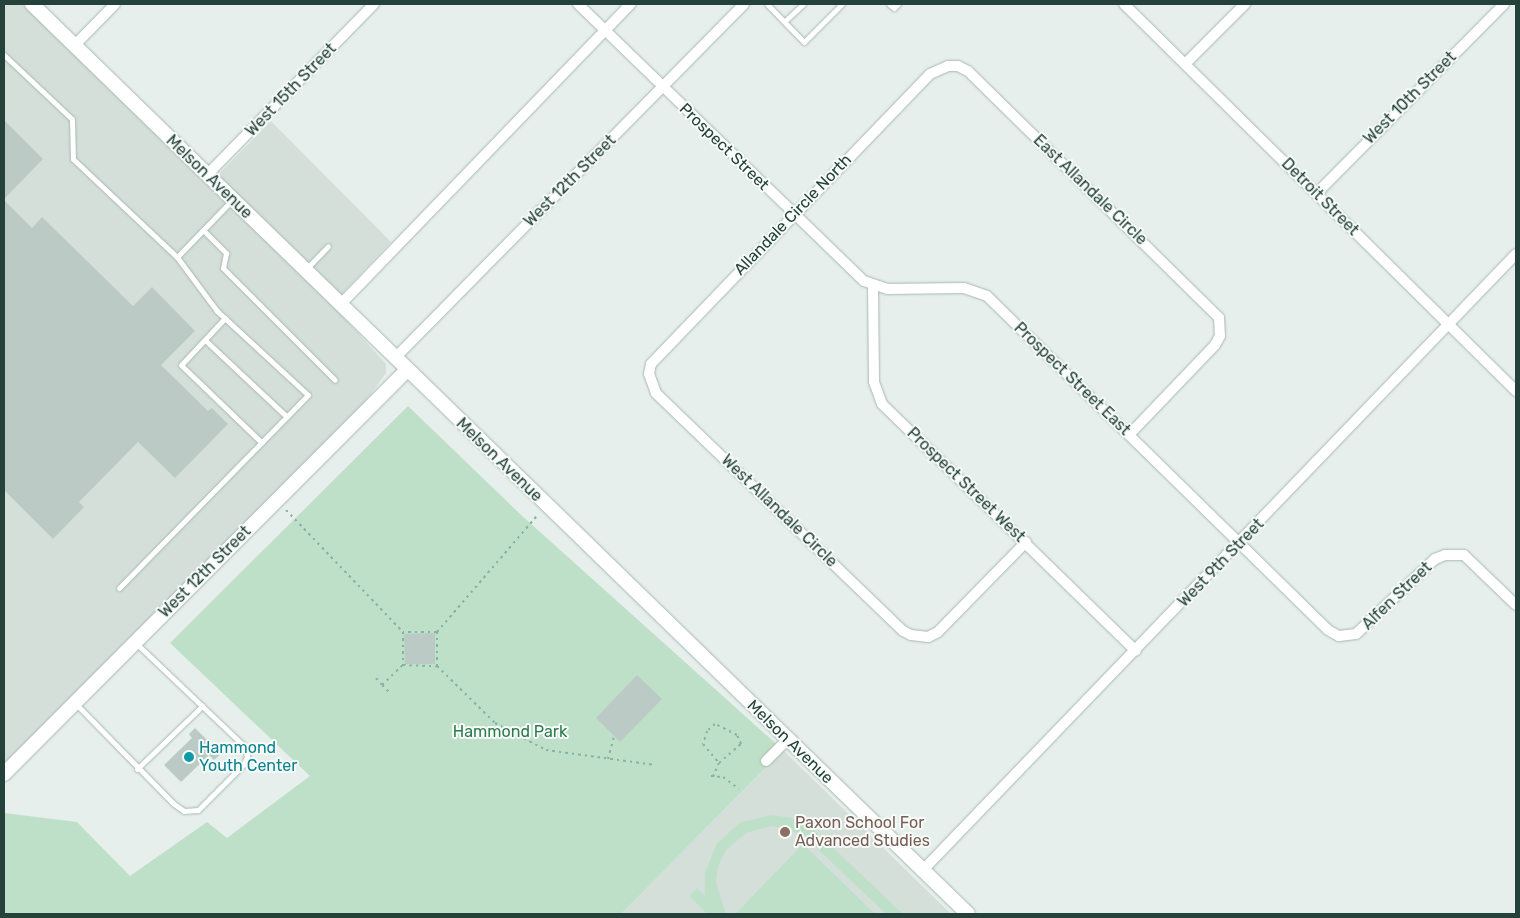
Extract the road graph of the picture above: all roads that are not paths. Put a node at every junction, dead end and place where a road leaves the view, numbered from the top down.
1 (32, 4) edge
2 (116, 4) edge
3 (374, 4) edge
4 (578, 4) edge
5 (631, 4) edge
6 (744, 4) edge
7 (767, 4) edge
8 (803, 4) edge
9 (842, 4) edge
10 (889, 4) edge
11 (898, 4) edge
12 (1124, 4) edge
13 (1246, 4) edge
14 (1504, 4) edge
15 (785, 21) junction
16 (605, 31) junction
17 (75, 45) junction
18 (4, 54) edge
19 (1185, 64) junction
20 (948, 66) joint
21 (663, 87) junction
22 (207, 175) junction
23 (1317, 193) junction
24 (233, 200) junction
25 (794, 214) junction
26 (203, 230) junction
27 (328, 246) dead end
28 (1516, 254) edge
29 (177, 257) junction
30 (304, 270) junction
31 (873, 286) junction
32 (340, 305) junction
33 (225, 318) junction
34 (1449, 324) junction
35 (205, 340) junction
36 (395, 358) junction
37 (407, 370) junction
38 (649, 374) joint
39 (335, 380) dead end
40 (1516, 391) edge
41 (286, 418) junction
42 (1129, 435) junction
43 (262, 443) junction
44 (1026, 542) junction
45 (1240, 543) junction
46 (119, 588) dead end
47 (1516, 605) edge
48 (135, 642) junction
49 (1136, 651) junction
50 (74, 703) junction
51 (202, 706) junction
52 (788, 739) junction
53 (766, 761) dead end
54 (138, 768) junction
55 (4, 774) edge
56 (923, 870) junction
57 (968, 914) edge

1 - 17 street, Melson Avenue
2 - 17 street
3 - 22 street, West 15th Street
4 - 16 street, Prospect Street
5 - 16 street
6 - 21 street, West 12th Street
7 - 15 lane
8 - 15 lane
9 - 15 lane
10 - 11 lane
12 - 19 street, Detroit Street
13 - 19 street
14 - 23 street, West 10th Street
16 - 21 street, Prospect Street
16 - 32 street
17 - 22 street, Melson Avenue
18 - 29 lane
19 - 23 street, Detroit Street
20 - 25 street, Allandale Circle North
20 - 42 street, East Allandale Circle
21 - 25 street, Prospect Street
21 - 36 street, West 12th Street
22 - 24 street, Melson Avenue
23 - 34 street, Detroit Street
24 - 26 lane
24 - 30 street, Melson Avenue
25 - 31 street, Prospect Street
25 - 38 street, Allandale Circle North
26 - 29 lane
26 - 39 lane
27 - 30 lane
28 - 34 street, West 9th Street
29 - 33 lane
30 - 32 street, Melson Avenue
31 - 42 street, Prospect Street East
31 - 44 street, Prospect Street West
32 - 36 street, Melson Avenue
33 - 35 lane
33 - 41 lane
34 - 40 street, Detroit Street
34 - 45 street, West 9th Street
35 - 41 lane
35 - 43 lane
36 - 37 street, Melson Avenue
37 - 48 street, West 12th Street
37 - 52 street, Melson Avenue
38 - 44 street, West Allandale Circle
41 - 43 lane
42 - 45 street, Prospect Street East
43 - 46 lane
44 - 49 street, Prospect Street West
45 - 47 street, Alfen Street
45 - 49 street, West 9th Street
48 - 50 street, West 12th Street
48 - 51 lane
49 - 56 street, West 9th Street
50 - 54 lane
50 - 55 street, West 12th Street
51 - 54 lane
51 - 54 lane
52 - 53 street
52 - 56 street, Melson Avenue
56 - 57 street, Melson Avenue

